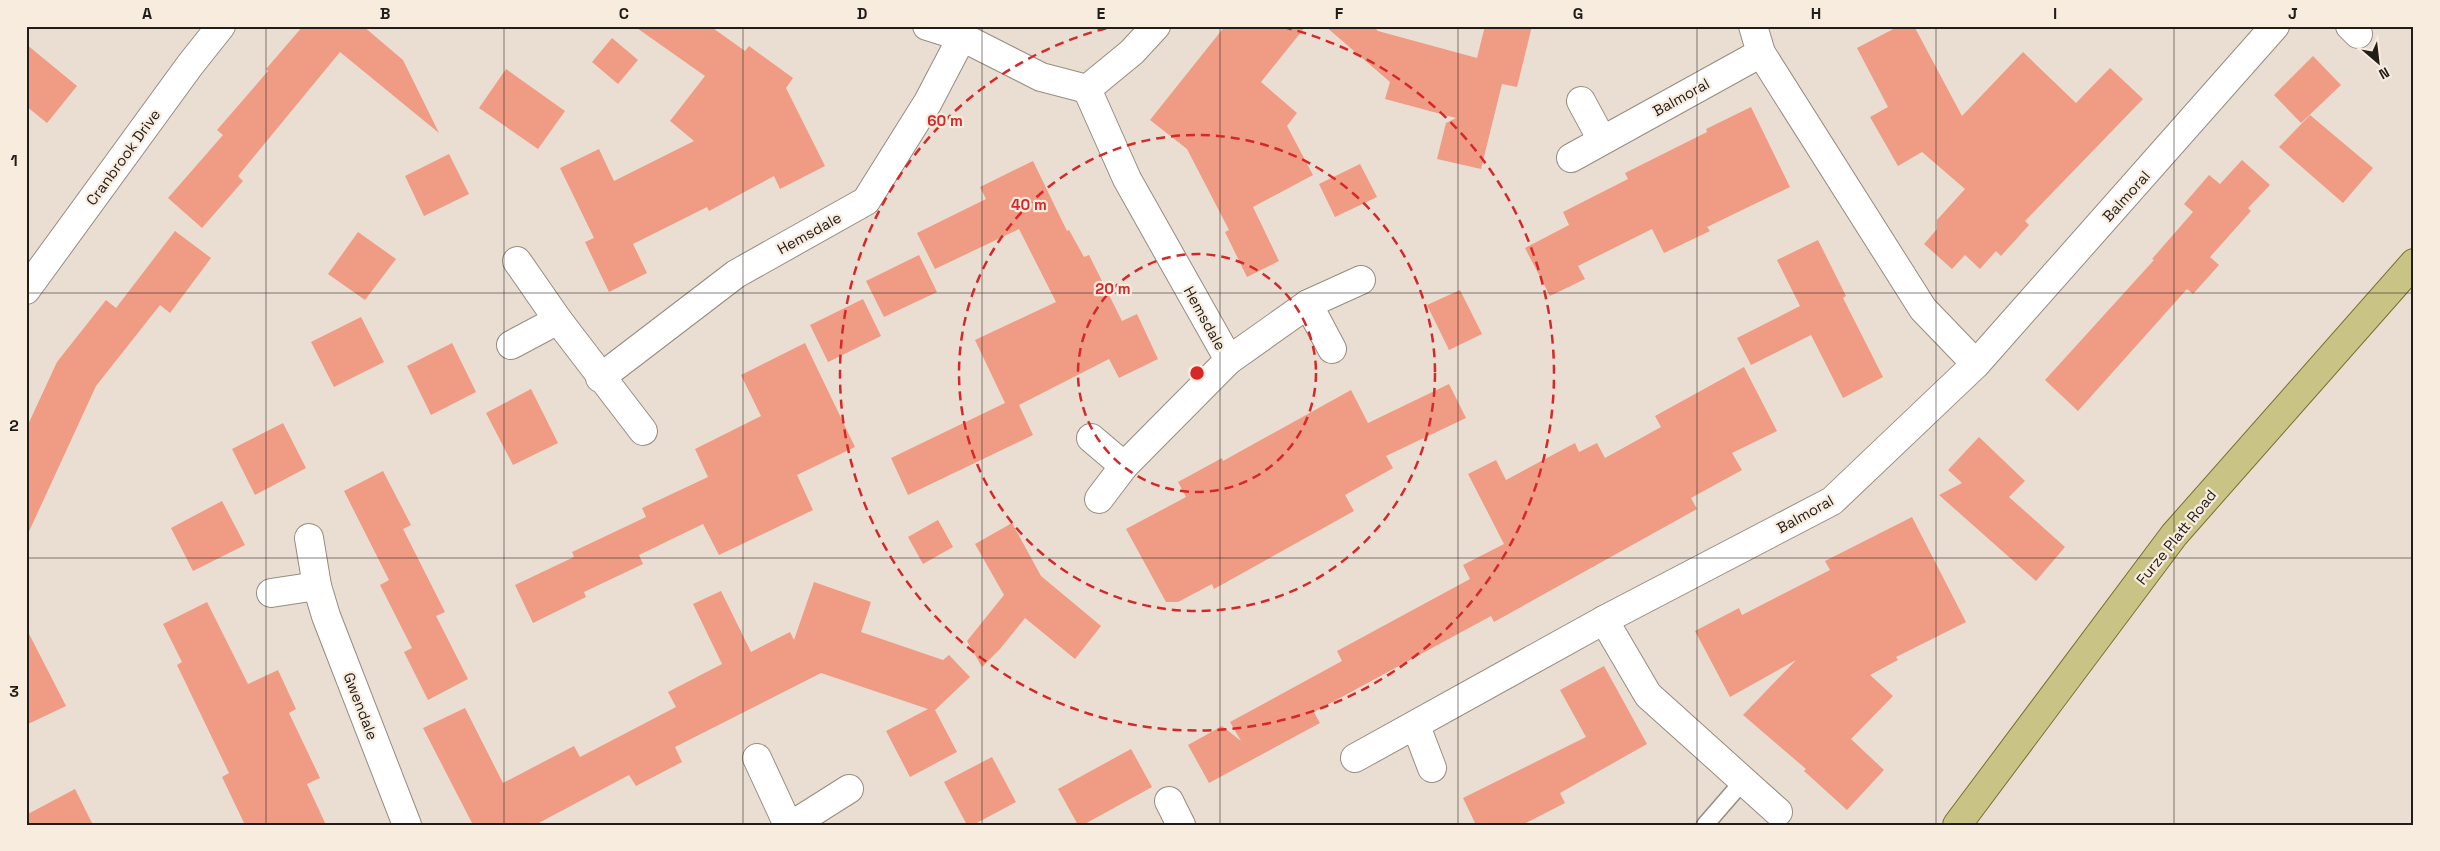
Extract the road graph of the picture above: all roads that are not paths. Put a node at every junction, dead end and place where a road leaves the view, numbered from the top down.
1 (221, 26) edge
2 (927, 26) edge
3 (1156, 26) edge
4 (1753, 26) edge
5 (2275, 26) edge
6 (962, 37) junction
7 (1760, 53) junction
8 (1086, 90) junction
9 (1581, 101) dead end
10 (1602, 140) junction
11 (1571, 158) dead end
12 (518, 262) dead end
13 (2414, 263) edge
14 (1361, 280) dead end
15 (26, 290) edge
16 (1308, 304) junction
17 (558, 320) junction
18 (511, 345) dead end
19 (1332, 348) dead end
20 (1228, 360) junction
21 (1976, 364) junction
22 (600, 378) junction
23 (643, 431) dead end
24 (1091, 438) dead end
25 (1124, 466) junction
26 (1099, 499) dead end
27 (309, 538) dead end
28 (317, 586) junction
29 (271, 593) dead end
30 (1604, 620) junction
31 (1416, 726) junction
32 (757, 758) dead end
33 (1355, 758) dead end
34 (1432, 768) dead end
35 (1744, 780) junction
36 (850, 789) dead end
37 (1169, 801) dead end
38 (1778, 812) dead end
39 (407, 825) edge
40 (790, 825) edge
41 (1181, 825) edge
42 (1705, 825) edge
43 (1957, 825) edge

1 - 15 street, Cranbrook Drive
2 - 6 street
3 - 8 street
4 - 7 street
5 - 21 street, Balmoral
6 - 8 street
6 - 22 street, Hemsdale
7 - 10 street, Balmoral
7 - 21 street
8 - 20 street, Hemsdale
9 - 10 street
10 - 11 street, Balmoral
12 - 17 street
13 - 43 main road, Furze Platt Road
14 - 16 street, Hemsdale
16 - 19 street
16 - 20 street, Hemsdale
17 - 18 street
17 - 22 street
20 - 25 street, Hemsdale
21 - 30 street, Balmoral
22 - 23 street
24 - 25 street
25 - 26 street, Hemsdale
27 - 28 street, Gwendale
28 - 29 street
28 - 39 street, Gwendale
30 - 31 street, Balmoral
30 - 35 street
31 - 33 street, Balmoral
31 - 34 street
32 - 40 street
35 - 38 street
35 - 42 lane
36 - 40 street
37 - 41 street

